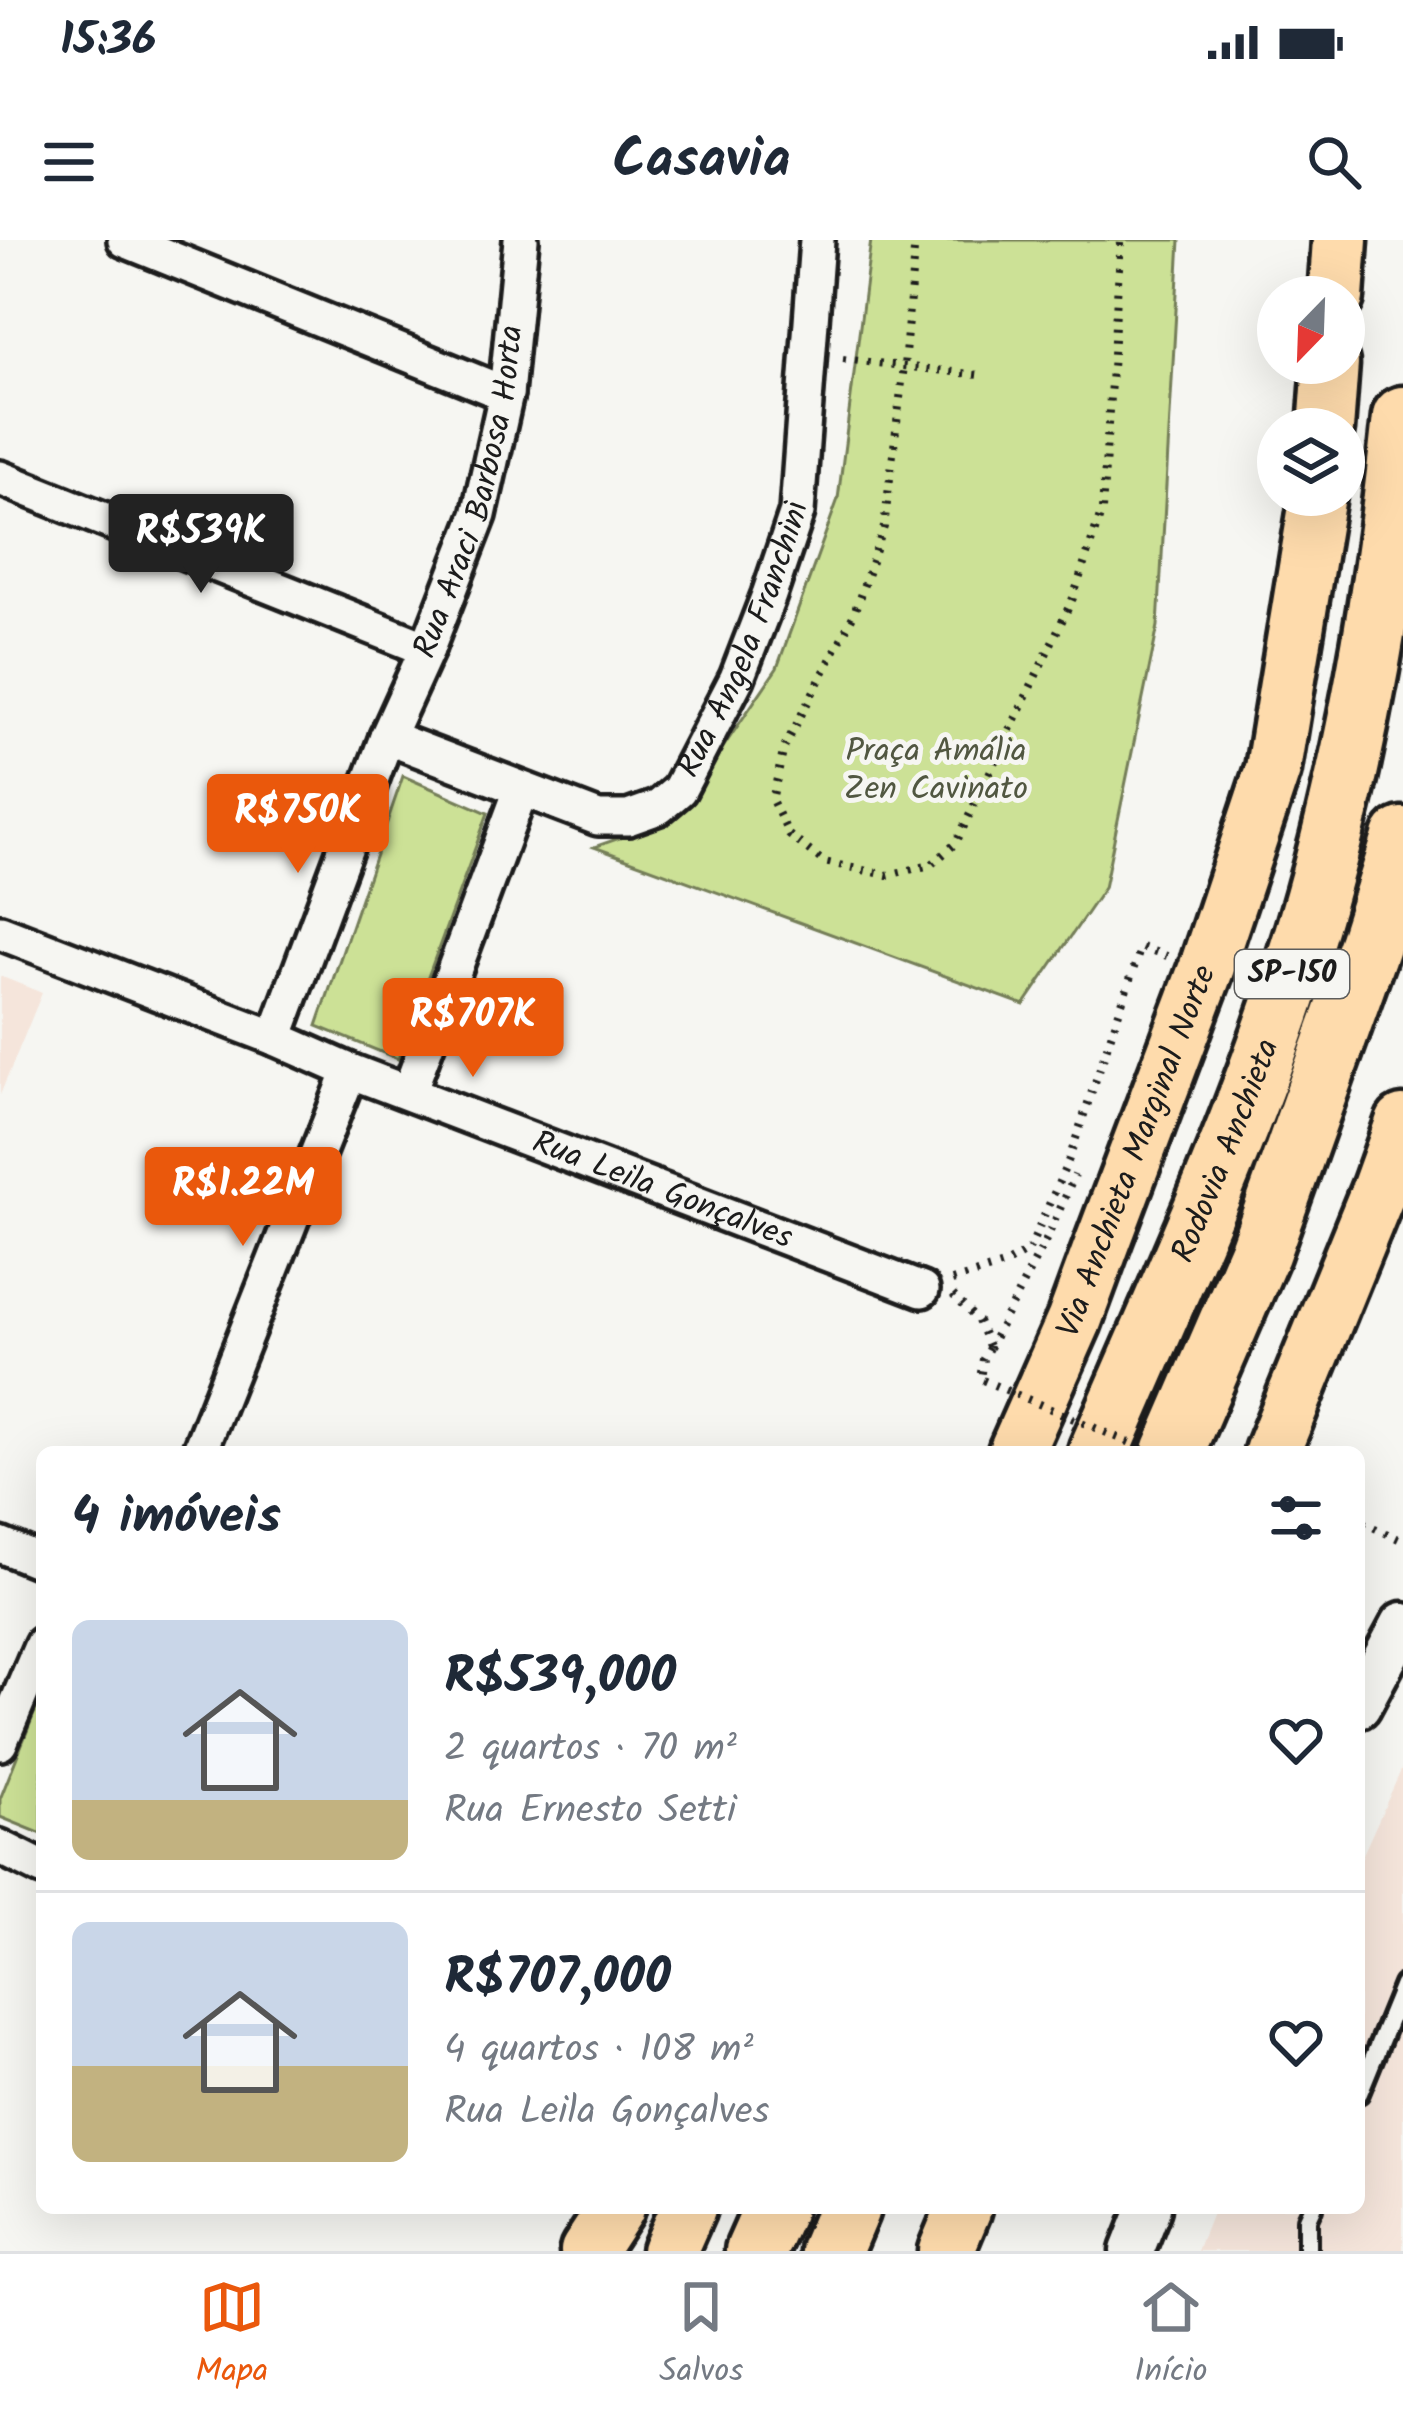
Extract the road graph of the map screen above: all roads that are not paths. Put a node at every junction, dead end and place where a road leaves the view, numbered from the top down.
1 (125, 240) edge
2 (521, 240) edge
3 (817, 240) edge
4 (1340, 240) edge
5 (1337, 276) edge
6 (506, 394) junction
7 (1403, 417) edge
8 (0, 478) edge
9 (1315, 516) edge
10 (428, 649) junction
11 (387, 737) junction
12 (520, 790) junction
13 (1403, 838) edge
14 (0, 932) edge
15 (274, 1038) junction
16 (350, 1072) junction
17 (409, 1092) junction
18 (1403, 1123) edge
19 (922, 1290) dead end
20 (201, 1446) edge
21 (1019, 1446) edge
22 (1102, 1446) edge
23 (1176, 1446) edge
24 (1274, 1446) edge
25 (0, 1545) edge
26 (36, 1560) edge
27 (1403, 1624) edge
28 (36, 1658) edge
29 (1365, 1695) edge
30 (0, 1743) edge
31 (0, 1847) edge
32 (36, 1865) edge
33 (1403, 1985) edge
34 (1365, 2077) edge
35 (612, 2214) edge
36 (685, 2214) edge
37 (772, 2214) edge
38 (846, 2214) edge
39 (961, 2214) edge
40 (1147, 2214) edge
41 (1309, 2214) edge
42 (588, 2251) edge
43 (669, 2251) edge
44 (756, 2251) edge
45 (831, 2251) edge
46 (946, 2251) edge
47 (1132, 2251) edge
48 (1307, 2251) edge

1 - 6 street
2 - 6 street, Rua Araci Barbosa Horta
3 - 12 street, Rua Angela Franchini
4 - 5 highway
6 - 10 street, Rua Araci Barbosa Horta
7 - 22 highway, Rodovia Anchieta / SP-150
8 - 10 street
9 - 21 highway, Via Anchieta Marginal Norte / SP-150
10 - 11 street, Rua Araci Barbosa Horta
11 - 12 street, Rua Angela Franchini
11 - 15 street, Rua Araci Barbosa Horta
12 - 17 street
13 - 23 highway, Rodovia Anchieta / SP-150
14 - 15 street, Rua Leila Gonçalves
15 - 16 street, Rua Leila Gonçalves
16 - 17 street, Rua Leila Gonçalves
16 - 20 street
17 - 19 street, Rua Leila Gonçalves
18 - 24 highway
25 - 26 street
27 - 29 street
28 - 30 street
31 - 32 street
33 - 34 lane
35 - 42 highway
36 - 43 highway
37 - 44 highway
38 - 45 highway
39 - 46 highway
40 - 47 street
41 - 48 lane

